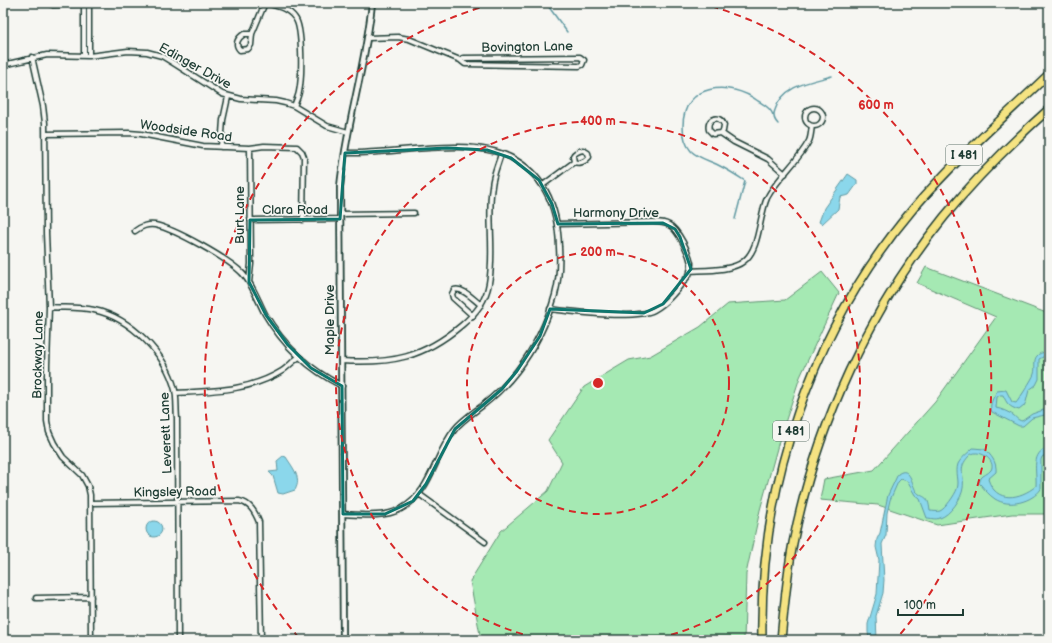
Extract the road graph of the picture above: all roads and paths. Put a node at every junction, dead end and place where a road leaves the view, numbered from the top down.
1 (48, 3) edge
2 (111, 3) edge
3 (265, 3) edge
4 (372, 3) edge
5 (84, 4) junction
6 (89, 4) edge
7 (252, 34) junction
8 (368, 38) junction
9 (84, 56) junction
10 (89, 56) junction
11 (32, 57) junction
12 (500, 58) junction
13 (460, 60) junction
14 (499, 64) junction
15 (3, 65) edge
16 (1049, 74) edge
17 (228, 96) junction
18 (294, 106) junction
19 (1049, 109) edge
20 (812, 126) junction
21 (348, 132) junction
22 (721, 133) junction
23 (45, 134) junction
24 (221, 147) junction
25 (250, 148) junction
26 (344, 153) junction
27 (501, 154) junction
28 (574, 162) dead end
29 (785, 174) junction
30 (543, 185) junction
31 (414, 213) dead end
32 (340, 217) junction
33 (250, 220) junction
34 (304, 220) junction
35 (558, 224) junction
36 (135, 231) dead end
37 (690, 271) junction
38 (249, 282) junction
39 (481, 305) junction
40 (49, 307) junction
41 (550, 309) junction
42 (473, 316) junction
43 (299, 357) junction
44 (341, 361) junction
45 (342, 386) junction
46 (176, 393) junction
47 (419, 494) junction
48 (178, 502) junction
49 (90, 503) junction
50 (343, 514) junction
51 (485, 542) dead end
52 (91, 597) junction
53 (36, 598) dead end
54 (91, 640) edge
55 (178, 640) edge
56 (261, 640) edge
57 (343, 640) edge
58 (762, 640) edge
59 (781, 640) edge

1 - 5 street
2 - 6 street
3 - 7 street
3 - 18 street
4 - 8 street, Maple Drive
5 - 6 street
5 - 9 street
6 - 10 street
7 - 7 street
8 - 13 street, Bovington Lane
8 - 21 street, Maple Drive
9 - 10 street, Edinger Drive
9 - 11 street, Edinger Drive
10 - 17 street, Edinger Drive
11 - 15 street, Edinger Drive
11 - 23 street, Brockway Lane
12 - 13 street, Bovington Lane
12 - 14 street
12 - 14 street, Bovington Lane
13 - 14 street, Bovington Lane
16 - 58 highway, I 481
17 - 18 street, Edinger Drive
17 - 24 street
18 - 21 street, Edinger Drive
19 - 59 highway, I 481
20 - 20 street
20 - 29 street
21 - 26 street, Maple Drive
22 - 22 street
22 - 29 street
23 - 24 street, Woodside Road
23 - 40 street, Brockway Lane
24 - 25 street, Woodside Road
25 - 33 street, Burt Lane
25 - 34 street, Woodside Road
26 - 27 street
26 - 32 street, Maple Drive
27 - 30 street
27 - 39 street
28 - 30 street
29 - 37 street
30 - 35 street
31 - 32 street, Clara Road
32 - 34 street, Clara Road
32 - 44 street, Maple Drive
33 - 34 street, Clara Road
33 - 38 street, Burt Lane
35 - 37 street, Harmony Drive
35 - 41 street
36 - 38 street
37 - 41 street
38 - 43 street
39 - 42 street
39 - 42 street
40 - 46 street, Leverett Lane
40 - 49 street, Brockway Lane
41 - 47 street
42 - 44 street
43 - 45 street
43 - 46 street
44 - 45 street, Maple Drive
45 - 50 street, Maple Drive
46 - 48 street, Leverett Lane
47 - 50 street
47 - 51 street
48 - 49 street, Kingsley Road
48 - 55 street, Leverett Lane
48 - 56 street, Kingsley Road
49 - 52 street, Brockway Lane
50 - 57 street, Maple Drive
52 - 53 street
52 - 54 street, Brockway Lane

